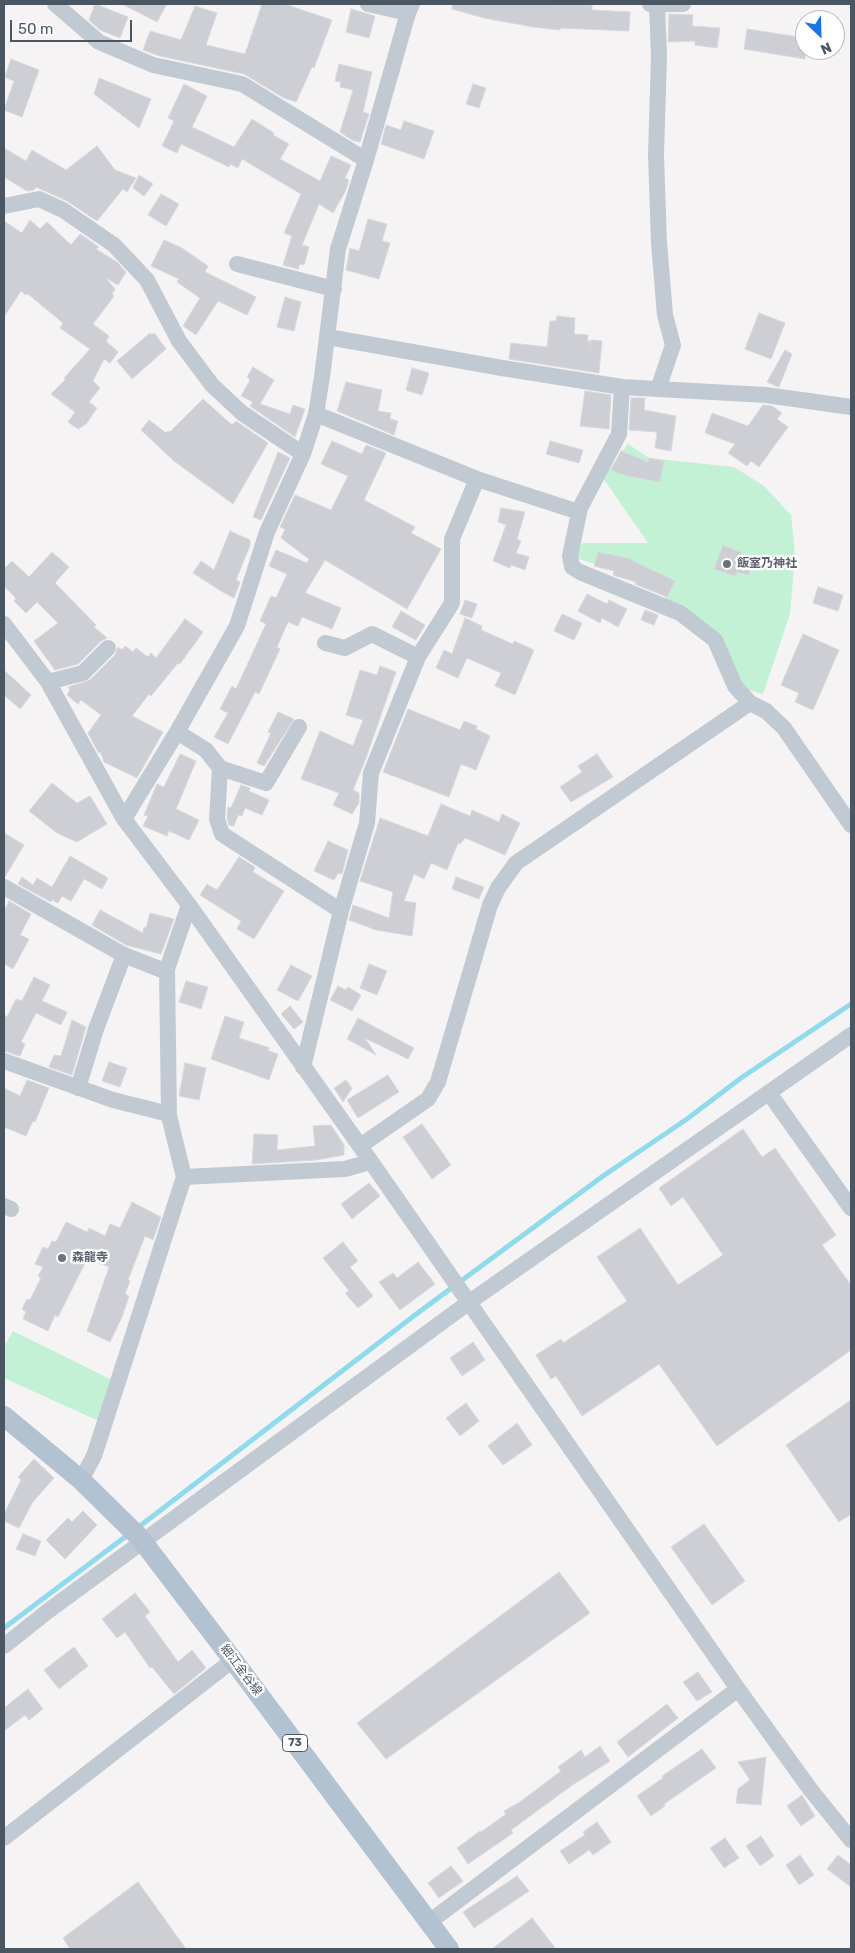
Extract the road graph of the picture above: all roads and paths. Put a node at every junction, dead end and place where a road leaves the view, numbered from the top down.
1 (55, 4) edge
2 (368, 4) edge
3 (654, 4) edge
4 (683, 4) edge
5 (410, 8) edge
6 (366, 160) junction
7 (4, 206) edge
8 (237, 264) dead end
9 (334, 289) junction
10 (328, 337) junction
11 (622, 387) junction
12 (658, 389) junction
13 (851, 407) edge
14 (316, 414) junction
15 (303, 454) junction
16 (477, 479) junction
17 (579, 512) junction
18 (4, 624) edge
19 (325, 643) dead end
20 (108, 648) dead end
21 (418, 656) junction
22 (48, 682) junction
23 (750, 703) junction
24 (299, 727) dead end
25 (177, 732) junction
26 (220, 768) junction
27 (124, 819) junction
28 (851, 824) edge
29 (4, 887) edge
30 (189, 905) junction
31 (341, 911) junction
32 (124, 955) junction
33 (167, 972) junction
34 (851, 1035) edge
35 (4, 1060) edge
36 (303, 1067) junction
37 (78, 1088) junction
38 (768, 1093) junction
39 (170, 1114) junction
40 (360, 1146) junction
41 (370, 1162) junction
42 (184, 1177) junction
43 (851, 1208) edge
44 (465, 1299) junction
45 (4, 1416) edge
46 (81, 1480) junction
47 (141, 1540) junction
48 (4, 1646) edge
49 (233, 1660) junction
50 (738, 1689) junction
51 (4, 1838) edge
52 (851, 1840) edge
53 (428, 1923) junction
54 (449, 1949) edge

1 - 6 street
2 - 5 street
3 - 4 street
3 - 12 street
5 - 6 street
6 - 9 street
7 - 15 street
8 - 9 street
9 - 10 street
10 - 11 street
10 - 14 street
11 - 12 street
11 - 17 street
12 - 13 street
14 - 15 street
14 - 16 street
15 - 25 street
16 - 17 street
16 - 21 street
17 - 23 street
18 - 22 street
19 - 21 street
20 - 22 street
21 - 31 street
22 - 27 street
23 - 28 street
23 - 40 street
24 - 26 street
25 - 26 street
25 - 27 street
26 - 31 street
27 - 30 street
29 - 32 street
30 - 33 street
30 - 36 street
31 - 36 street
32 - 33 street
32 - 37 street
33 - 39 street
34 - 38 street
35 - 37 street
36 - 40 street
37 - 39 street
38 - 43 street
38 - 44 street
39 - 42 street
40 - 41 street
41 - 42 street
41 - 44 street
42 - 46 street
44 - 47 street
44 - 50 street
45 - 46 main road, 細江金谷線 / 73
46 - 47 main road, 細江金谷線 / 73
47 - 48 street
47 - 49 main road, 細江金谷線 / 73
49 - 51 street
49 - 53 main road, 細江金谷線 / 73
50 - 52 street
50 - 53 street
53 - 54 main road, 細江金谷線 / 73

